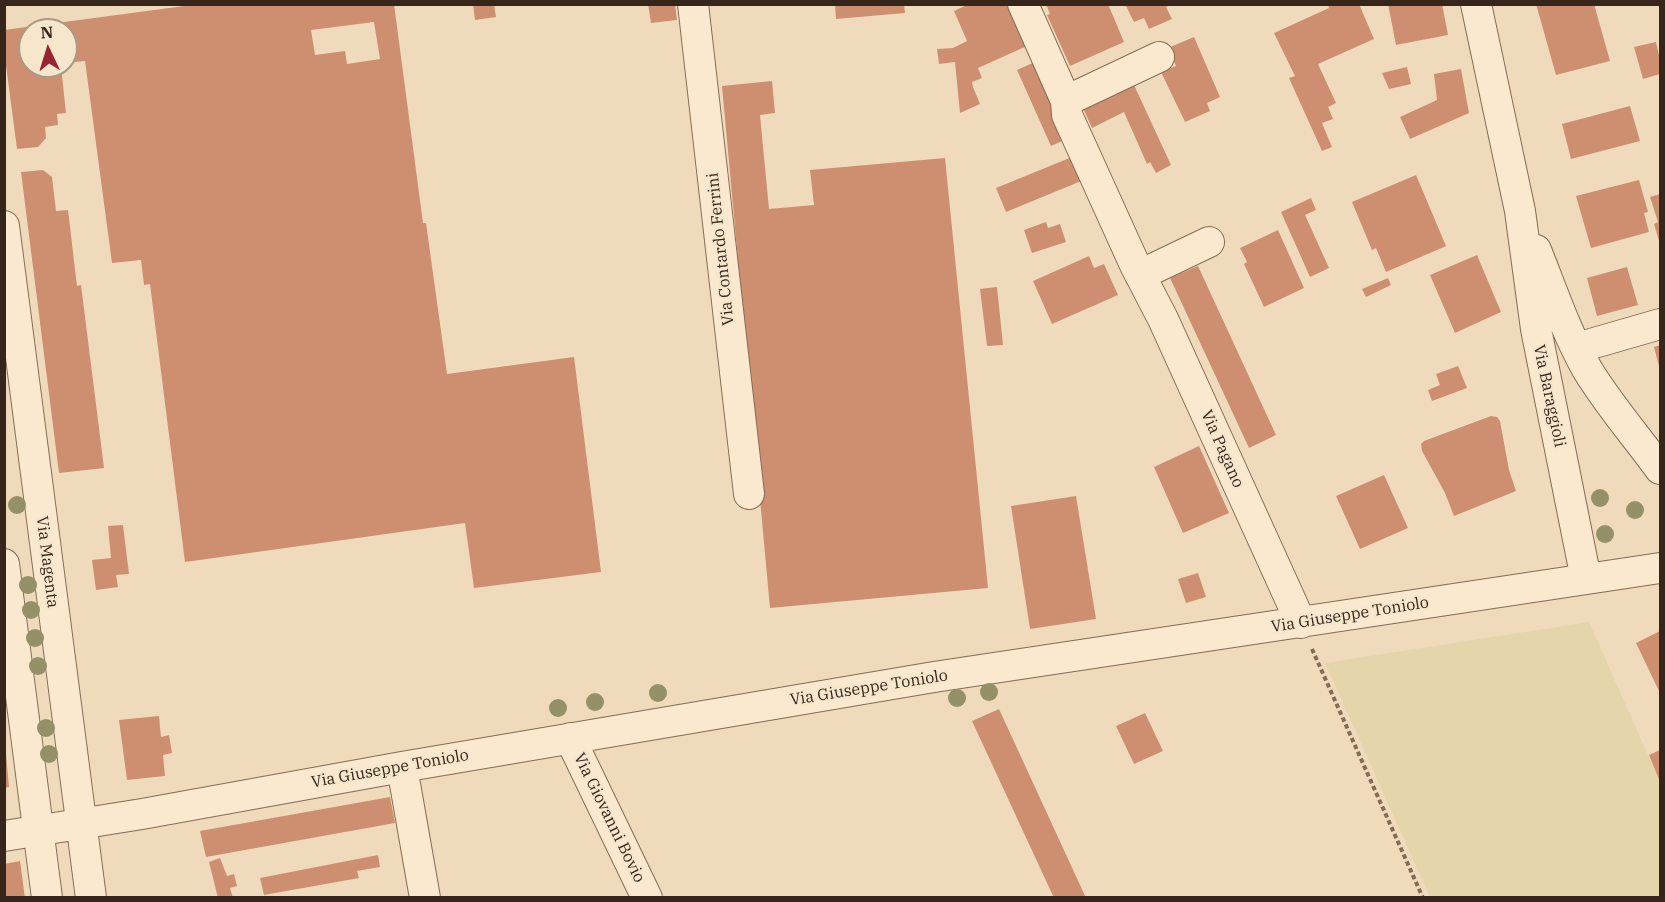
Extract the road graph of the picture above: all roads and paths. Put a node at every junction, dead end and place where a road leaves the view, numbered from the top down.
1 (693, 4) edge
2 (1023, 4) edge
3 (1476, 4) edge
4 (1159, 57) dead end
5 (1066, 101) junction
6 (1520, 212) junction
7 (4, 226) edge
8 (1209, 242) dead end
9 (1140, 275) junction
10 (1660, 324) edge
11 (1576, 348) junction
12 (17, 430) edge
13 (1660, 469) edge
14 (748, 494) dead end
15 (4, 564) edge
16 (1660, 568) edge
17 (1586, 579) junction
18 (1301, 623) junction
19 (570, 738) junction
20 (402, 767) junction
21 (81, 824) junction
22 (39, 830) junction
23 (4, 836) edge
24 (47, 897) edge
25 (91, 897) edge
26 (425, 897) edge
27 (647, 897) edge
28 (1423, 897) edge

1 - 14 street, Via Contardo Ferrini
2 - 5 street, Via Pagano
3 - 6 street, Via Baraggioli
4 - 5 street
5 - 9 street, Via Pagano
6 - 11 street, Via Baraggioli
6 - 17 street, Via Baraggioli
7 - 12 street, Via Magenta
8 - 9 street
9 - 18 street, Via Pagano
10 - 11 street
11 - 13 street, Via Baraggioli
12 - 21 street, Via Magenta
15 - 22 street
16 - 17 street, Via Giuseppe Toniolo
17 - 18 street, Via Giuseppe Toniolo
18 - 19 street, Via Giuseppe Toniolo
18 - 28 path
19 - 20 street, Via Giuseppe Toniolo
19 - 27 street, Via Giovanni Bovio
20 - 21 street, Via Giuseppe Toniolo
20 - 26 street
21 - 22 street, Via Giuseppe Toniolo
21 - 25 street, Via Magenta
22 - 23 street, Via Giuseppe Toniolo
22 - 24 street

